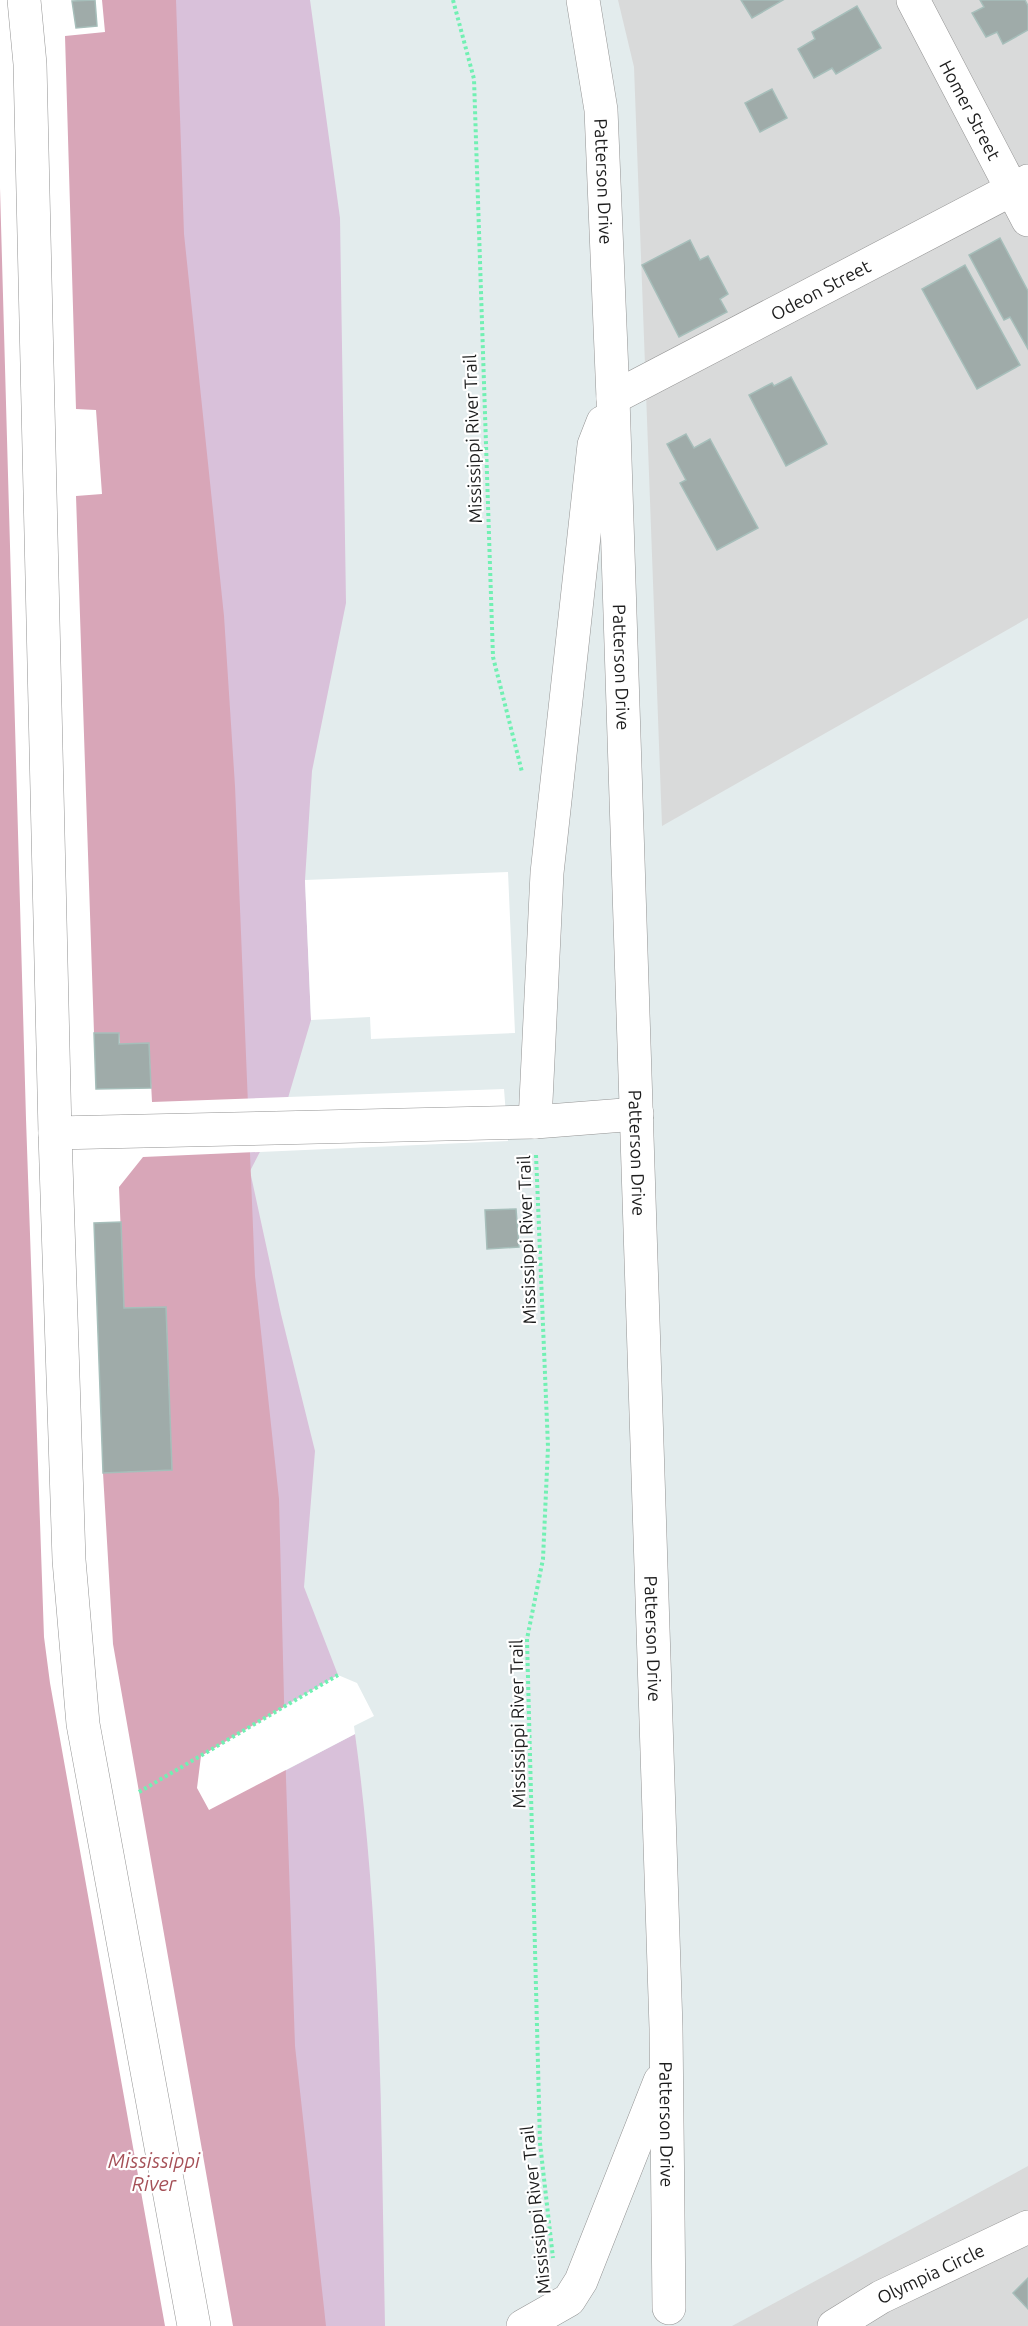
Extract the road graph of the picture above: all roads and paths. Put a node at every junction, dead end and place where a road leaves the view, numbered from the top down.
1 (24, 0) edge
2 (453, 0) edge
3 (583, 0) edge
4 (914, 0) edge
5 (1020, 186) edge
6 (1028, 220) edge
7 (613, 398) junction
8 (524, 782) dead end
9 (637, 1114) junction
10 (535, 1122) junction
11 (55, 1133) junction
12 (338, 1675) dead end
13 (139, 1792) dead end
14 (666, 2065) junction
15 (1028, 2227) edge
16 (558, 2308) junction
17 (669, 2308) dead end
18 (194, 2326) edge
19 (523, 2326) edge
20 (834, 2326) edge

1 - 11 street
2 - 8 path, Mississippi River Trail
3 - 7 street, Patterson Drive
4 - 5 street, Homer Street
5 - 6 street, Homer Street
5 - 7 street, Odeon Street
7 - 9 street, Patterson Drive
7 - 10 street
9 - 10 street
9 - 14 street, Patterson Drive
10 - 11 street
10 - 16 path, Mississippi River Trail
11 - 18 street
12 - 13 path
14 - 16 street
14 - 17 street, Patterson Drive
15 - 20 street, Olympia Circle
16 - 19 street

